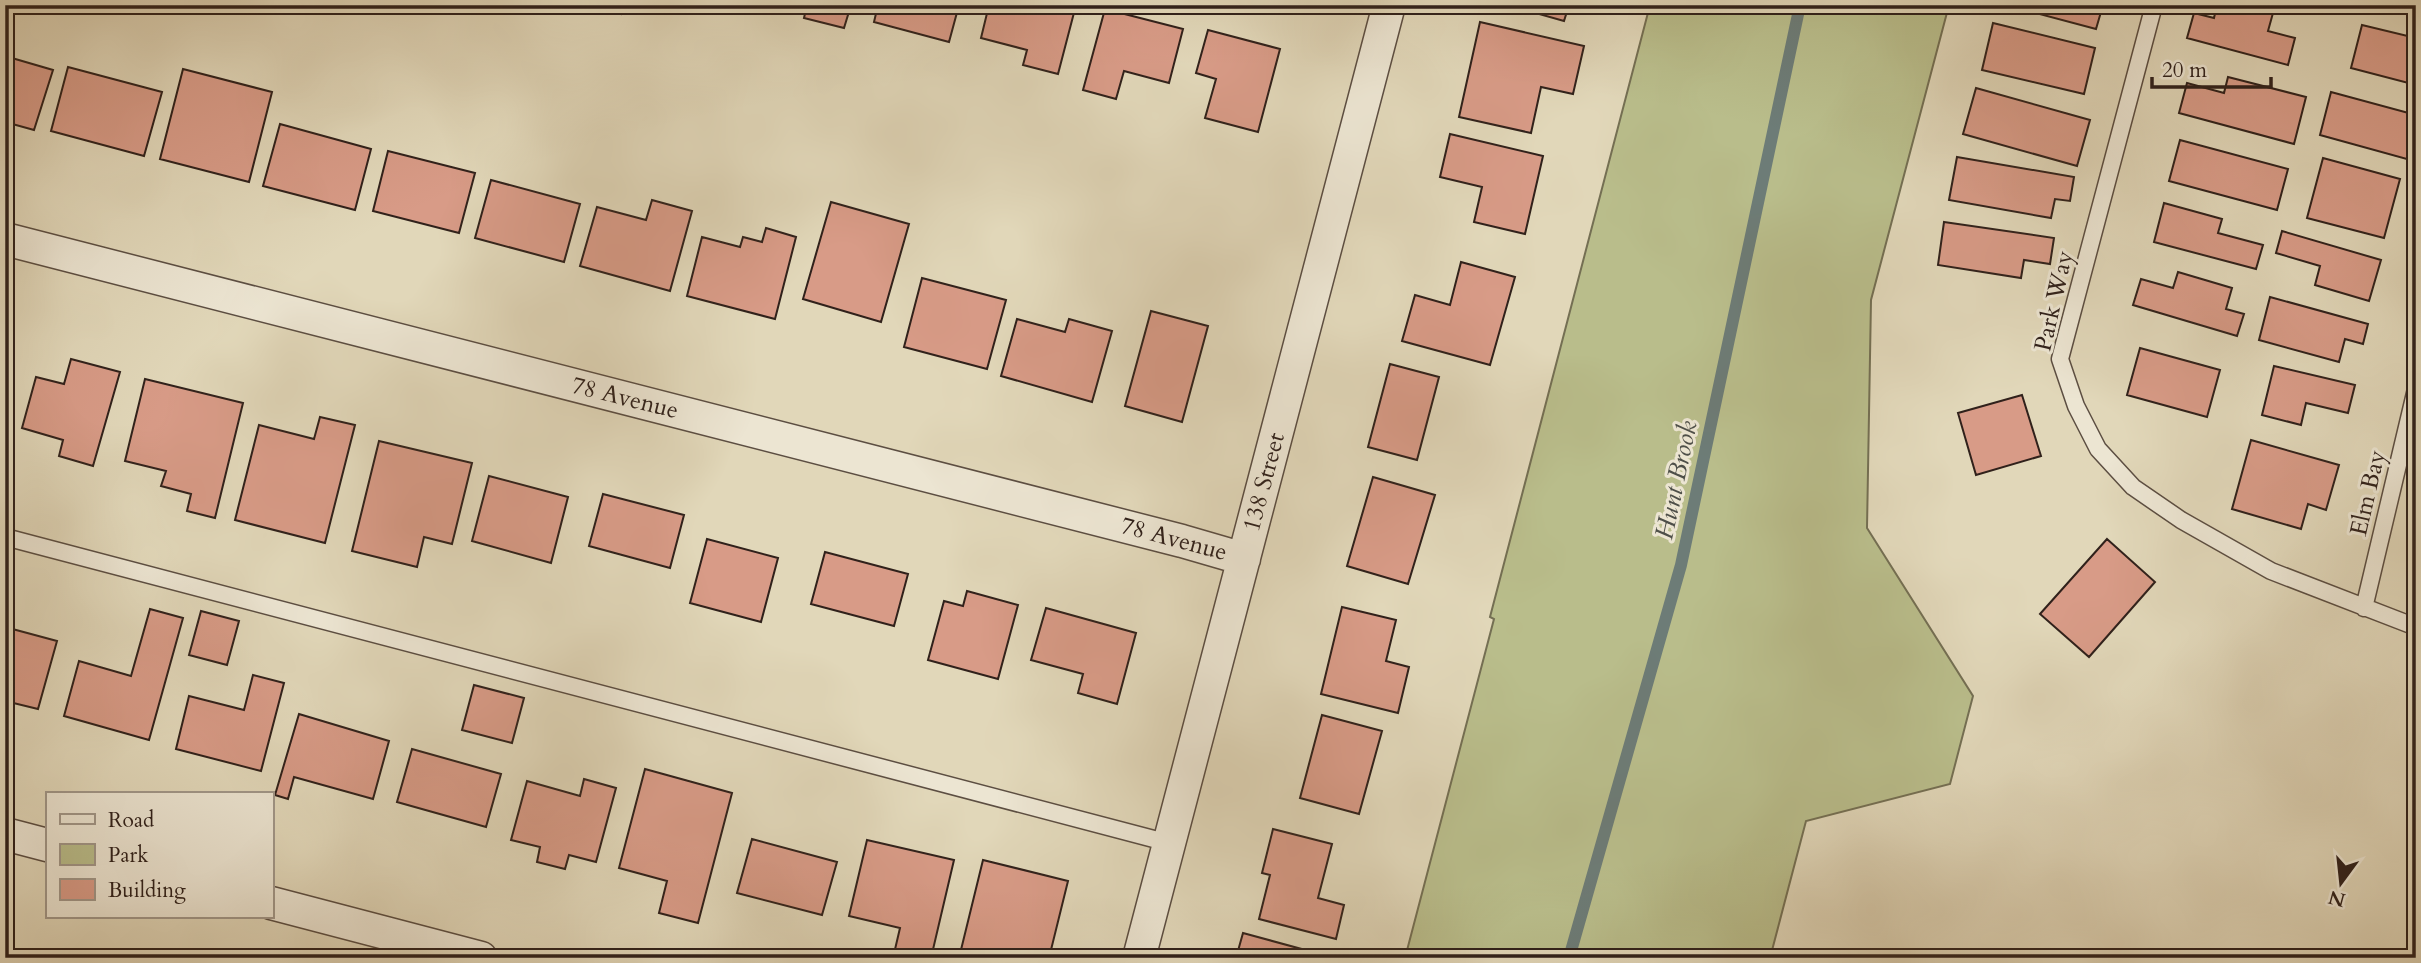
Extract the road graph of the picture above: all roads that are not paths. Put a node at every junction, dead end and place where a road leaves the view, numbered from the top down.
1 (1389, 5) edge
2 (2154, 5) edge
3 (5, 239) edge
4 (2416, 389) edge
5 (5, 537) edge
6 (1244, 559) junction
7 (2364, 608) junction
8 (2416, 627) edge
9 (5, 834) edge
10 (1169, 843) junction
11 (46, 845) edge
12 (273, 904) edge
13 (481, 958) edge
14 (1139, 958) edge

1 - 6 street, 138 Street
2 - 7 lane, Park Way
3 - 6 street, 78 Avenue
4 - 7 lane, Elm Bay
5 - 10 lane
6 - 10 street, 138 Street
7 - 8 lane, Park Way
9 - 11 street
10 - 14 street, 138 Street
12 - 13 street

